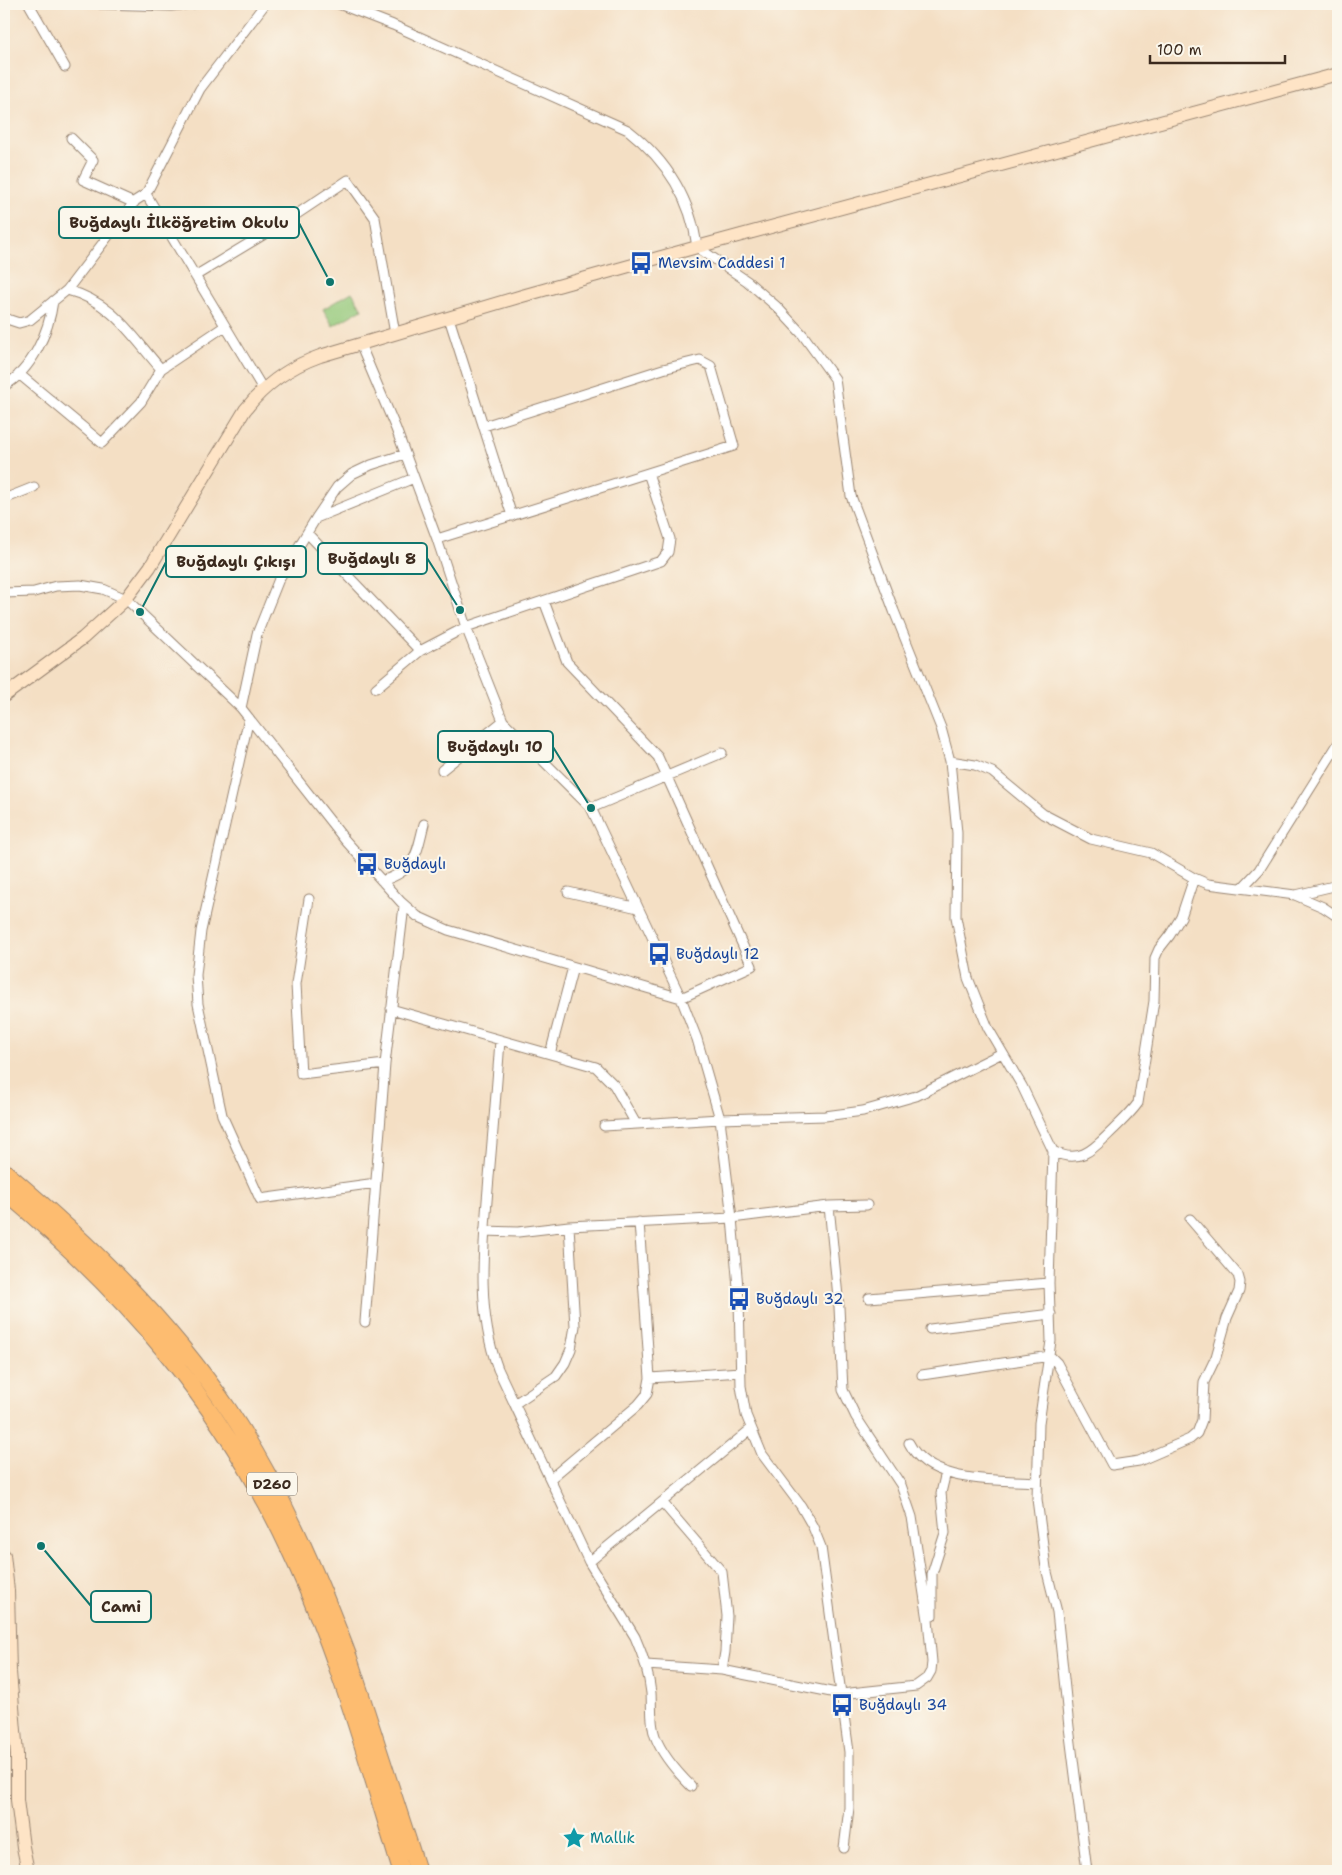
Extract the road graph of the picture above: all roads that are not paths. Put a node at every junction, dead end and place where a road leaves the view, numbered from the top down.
1 (29, 4) edge
2 (100, 4) edge
3 (194, 4) edge
4 (265, 4) edge
5 (339, 4) edge
6 (65, 67) dead end
7 (1338, 74) edge
8 (71, 138) dead end
9 (146, 194) junction
10 (134, 203) junction
11 (697, 247) junction
12 (195, 276) junction
13 (67, 290) junction
14 (54, 301) junction
15 (4, 318) edge
16 (449, 318) junction
17 (225, 326) junction
18 (395, 334) junction
19 (360, 344) junction
20 (161, 369) junction
21 (19, 374) junction
22 (4, 386) edge
23 (263, 390) junction
24 (484, 426) junction
25 (405, 454) junction
26 (648, 473) junction
27 (414, 478) junction
28 (34, 487) dead end
29 (4, 499) edge
30 (512, 516) junction
31 (316, 518) junction
32 (307, 533) junction
33 (437, 539) junction
34 (4, 593) edge
35 (126, 598) junction
36 (544, 601) junction
37 (466, 627) junction
38 (420, 651) junction
39 (376, 688) dead end
40 (4, 696) edge
41 (241, 708) junction
42 (249, 718) junction
43 (502, 721) junction
44 (1338, 744) edge
45 (722, 753) dead end
46 (950, 761) junction
47 (442, 770) dead end
48 (667, 776) junction
49 (591, 808) junction
50 (424, 824) dead end
51 (1194, 878) junction
52 (382, 881) junction
53 (1338, 885) edge
54 (1243, 888) junction
55 (568, 892) dead end
56 (1296, 894) junction
57 (309, 899) dead end
58 (404, 906) junction
59 (638, 908) junction
60 (1338, 917) edge
61 (573, 967) junction
62 (681, 998) junction
63 (392, 1008) junction
64 (500, 1040) junction
65 (1002, 1053) junction
66 (550, 1054) junction
67 (385, 1064) junction
68 (720, 1119) junction
69 (636, 1124) junction
70 (604, 1126) dead end
71 (1053, 1151) junction
72 (4, 1172) edge
73 (376, 1183) junction
74 (4, 1191) edge
75 (867, 1205) dead end
76 (829, 1206) junction
77 (732, 1218) junction
78 (1190, 1218) dead end
79 (639, 1222) junction
80 (569, 1226) junction
81 (484, 1231) junction
82 (1049, 1283) junction
83 (869, 1298) dead end
84 (1051, 1314) junction
85 (366, 1322) dead end
86 (930, 1329) dead end
87 (1049, 1355) junction
88 (741, 1372) junction
89 (922, 1375) dead end
90 (650, 1378) junction
91 (516, 1404) junction
92 (751, 1429) junction
93 (909, 1443) dead end
94 (946, 1472) junction
95 (550, 1479) junction
96 (1036, 1482) junction
97 (662, 1502) junction
98 (4, 1555) edge
99 (589, 1562) junction
100 (928, 1620) junction
101 (646, 1664) junction
102 (722, 1670) junction
103 (841, 1694) junction
104 (691, 1786) dead end
105 (844, 1848) dead end
106 (28, 1871) edge
107 (401, 1871) edge
108 (418, 1871) edge
109 (1087, 1871) edge

1 - 6 street
2 - 3 street
4 - 9 street
5 - 11 street
7 - 11 street
8 - 10 street
9 - 10 street
9 - 12 street
10 - 13 street
11 - 16 street
11 - 46 street
12 - 17 street
12 - 18 street
13 - 14 street
13 - 20 street
14 - 15 street
14 - 21 street
16 - 18 street
16 - 24 street
17 - 20 street
17 - 23 street
18 - 19 street
19 - 23 street
19 - 25 street
20 - 21 street
21 - 22 street
23 - 35 street
24 - 26 street
24 - 30 street
25 - 27 street
25 - 31 street
26 - 30 street
26 - 36 street
27 - 31 street
27 - 33 street
28 - 29 street
30 - 33 street
31 - 32 street
32 - 38 street
32 - 41 street
33 - 37 street
34 - 35 street
35 - 40 street
35 - 41 street
36 - 37 street
36 - 48 street
37 - 38 street
37 - 43 street
38 - 39 street
41 - 42 street
42 - 52 street
42 - 73 street
43 - 47 street
43 - 49 street
44 - 54 street
45 - 48 street
46 - 51 street
46 - 65 street
48 - 49 street
48 - 62 street
49 - 59 street
50 - 52 street
51 - 54 street
51 - 71 street
52 - 58 street
53 - 56 street
54 - 56 street
55 - 59 street
56 - 60 street
57 - 67 street
58 - 61 street
58 - 63 street
59 - 62 street
61 - 62 street
61 - 66 street
62 - 68 street
63 - 64 street
63 - 67 street
64 - 66 street
64 - 81 street
65 - 68 street
65 - 71 street
66 - 69 street
67 - 73 street
68 - 69 street
68 - 77 street
69 - 70 street
71 - 82 street
72 - 108 highway, D260
73 - 85 street
74 - 107 highway, D260
75 - 76 street
76 - 77 street
76 - 100 street
77 - 79 street
77 - 88 street
78 - 87 street
79 - 80 street
79 - 90 street
80 - 81 street
80 - 91 street
81 - 91 street
82 - 83 street
82 - 84 street
84 - 86 street
84 - 87 street
87 - 89 street
87 - 96 street
88 - 90 street
88 - 92 street
90 - 95 street
91 - 95 street
92 - 97 street
92 - 103 street
93 - 94 street
94 - 96 street
94 - 100 street
95 - 99 street
96 - 109 street
97 - 99 street
97 - 102 street
98 - 106 street
99 - 101 street
100 - 103 street
101 - 102 street
101 - 104 street
102 - 103 street
103 - 105 street

